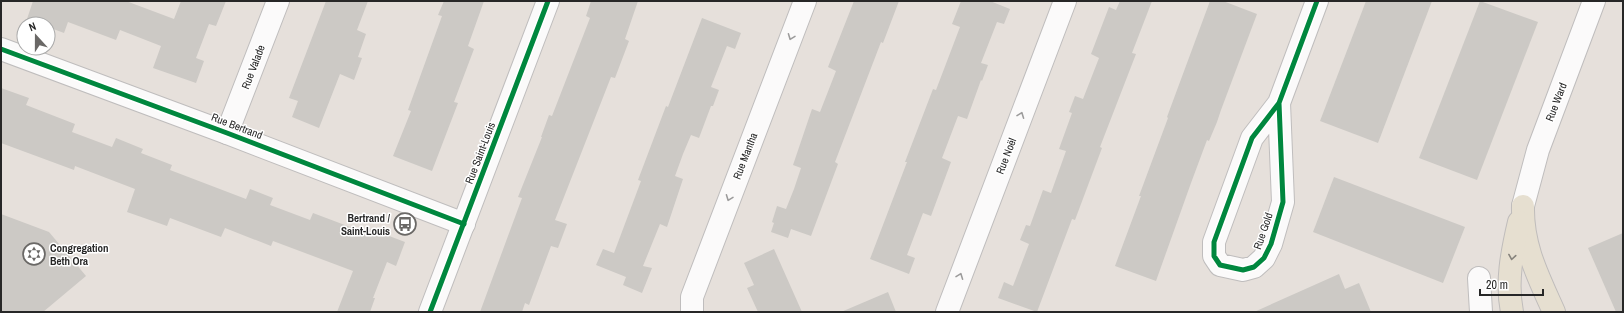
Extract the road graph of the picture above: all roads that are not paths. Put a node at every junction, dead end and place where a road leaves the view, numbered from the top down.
1 (278, 1) edge
2 (548, 1) edge
3 (804, 1) edge
4 (1065, 1) edge
5 (1317, 1) edge
6 (1594, 1) edge
7 (1, 49) edge
8 (1279, 103) junction
9 (227, 133) junction
10 (1523, 206) junction
11 (464, 224) junction
12 (1479, 278) dead end
13 (430, 312) edge
14 (692, 312) edge
15 (947, 312) edge
16 (1481, 312) edge
17 (1512, 312) edge
18 (1554, 312) edge

1 - 9 street, Rue Valade
2 - 11 street, Rue Saint-Louis
3 -> 14 street, Rue Mantha
15 -> 4 street, Rue Noël
5 - 8 street, Rue Gold
6 - 10 street, Rue Ward
7 - 9 street, Rue Bertrand
8 - 8 street, Rue Gold
9 - 11 street, Rue Bertrand
10 -> 17 main road
10 - 18 main road
11 - 13 street, Rue Saint-Louis
12 - 16 street

